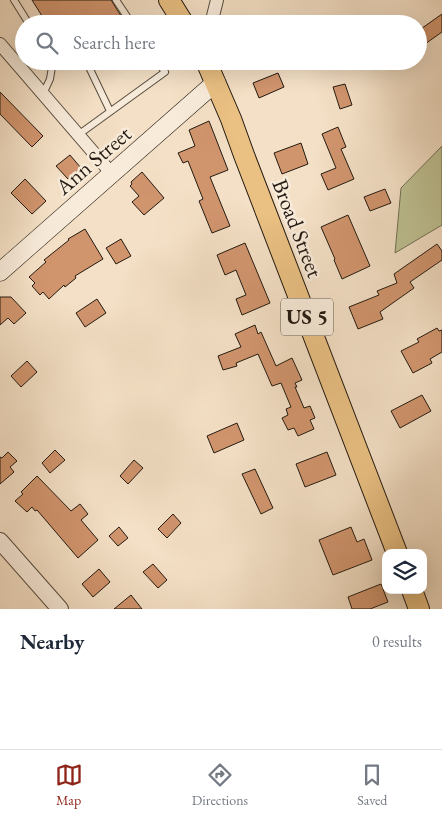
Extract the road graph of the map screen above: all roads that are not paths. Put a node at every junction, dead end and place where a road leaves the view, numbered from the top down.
1 (14, 0) edge
2 (116, 0) edge
3 (169, 0) edge
4 (217, 0) edge
5 (23, 15) edge
6 (126, 15) edge
7 (178, 15) edge
8 (213, 15) edge
9 (0, 44) edge
10 (15, 61) edge
11 (22, 70) edge
12 (52, 70) edge
13 (90, 70) edge
14 (164, 70) edge
15 (210, 70) edge
16 (216, 82) junction
17 (43, 94) junction
18 (110, 111) junction
19 (78, 135) junction
20 (112, 174) junction
21 (0, 272) edge
22 (0, 541) edge
23 (395, 549) edge
24 (413, 594) edge
25 (60, 609) edge
26 (419, 609) edge

1 - 5 lane
2 - 6 lane
3 - 7 main road
4 - 8 street
9 - 10 street
11 - 17 street
12 - 17 lane
13 - 18 lane
14 - 18 lane
15 - 16 main road, Broad Street / US 5
16 - 20 main road, Ann Street
16 - 23 main road, Broad Street / US 5
17 - 19 street
18 - 19 lane
19 - 20 street
20 - 21 main road, Ann Street
22 - 25 street
24 - 26 main road

